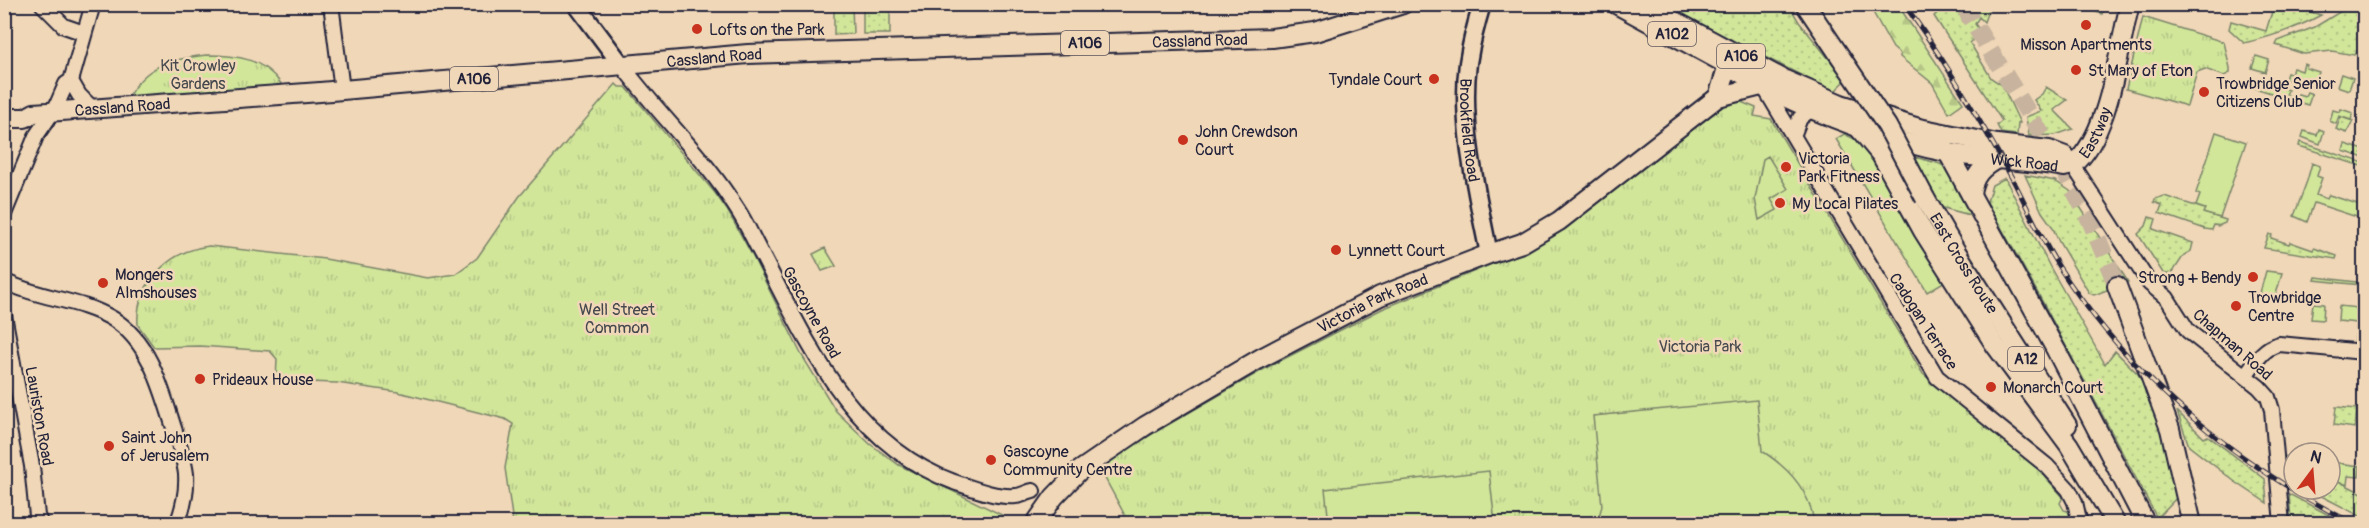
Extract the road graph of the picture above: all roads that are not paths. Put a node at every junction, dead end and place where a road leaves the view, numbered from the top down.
1 (42, 4) edge
2 (93, 4) edge
3 (331, 4) edge
4 (576, 4) edge
5 (1403, 4) edge
6 (1482, 4) edge
7 (1616, 4) edge
8 (1643, 4) edge
9 (1804, 4) edge
10 (2130, 4) edge
11 (84, 33) junction
12 (1719, 45) junction
13 (621, 64) junction
14 (1728, 65) junction
15 (71, 81) junction
16 (1762, 87) junction
17 (342, 90) junction
18 (1718, 97) junction
19 (1813, 108) junction
20 (93, 110) junction
21 (52, 113) junction
22 (4, 118) edge
23 (24, 118) junction
24 (1857, 126) junction
25 (1919, 128) junction
26 (36, 136) junction
27 (1793, 136) junction
28 (1948, 153) junction
29 (1997, 159) junction
30 (2073, 165) junction
31 (1971, 194) junction
32 (4, 214) edge
33 (1489, 254) junction
34 (2117, 286) tunnel mouth
35 (8, 287) edge
36 (2167, 298) joint
37 (4, 315) edge
38 (2364, 352) edge
39 (2245, 376) junction
40 (1033, 491) dead end
41 (41, 524) edge
42 (177, 524) edge
43 (1035, 524) edge
44 (2080, 524) edge
45 (2116, 524) edge
46 (2122, 524) edge
47 (2146, 524) edge
48 (2192, 524) edge
49 (2282, 524) edge

1 - 11 street
2 - 11 street
3 - 17 street
4 - 13 main road
5 - 13 main road, Cassland Road / A106
6 - 33 main road, Brookfield Road
7 - 14 main road, Wick Road / A102
8 - 12 main road, Wick Road / A106
9 - 46 main road, East Cross Route / A12, bridge
10 - 30 main road, Eastway
11 - 15 street
12 - 14 main road, A106
12 - 25 main road, Wick Road / A106
13 - 17 main road, Cassland Road / A106
13 - 40 street, Gascoyne Road
14 - 16 main road, Wick Road / A102
14 - 18 main road, A106
15 - 20 street
15 - 21 street
16 - 18 main road, Victoria Park Road / A106
16 - 19 main road, Wick Road / A106
16 - 27 street, Cadogan Terrace
17 - 20 main road, Cassland Road / A106
18 - 33 main road, Victoria Park Road / A106
19 - 24 main road, Wick Road / A106
19 - 27 street
20 - 21 main road, Cassland Road / A106
21 - 23 main road, Cassland Road / A106
21 - 26 street
22 - 23 main road, Cassland Road / A106
23 - 26 street
24 - 28 main road, Wick Road / A106
24 - 45 main road, A12
25 - 28 main road, A106
25 - 30 main road, Wick Road / A106
26 - 32 street
27 - 44 street, Cadogan Terrace
28 - 29 main road, Wick Road / A106
28 - 31 main road, A12
29 - 30 main road, Wick Road / A106
29 - 31 main road
30 - 36 street, Eastway
31 - 47 main road, A12
33 - 43 main road, Victoria Park Road / A106
34 - 48 main road
35 - 42 street
36 - 39 street, Chapman Road
37 - 41 street, Lauriston Road
38 - 39 street
39 - 49 street, Chapman Road

